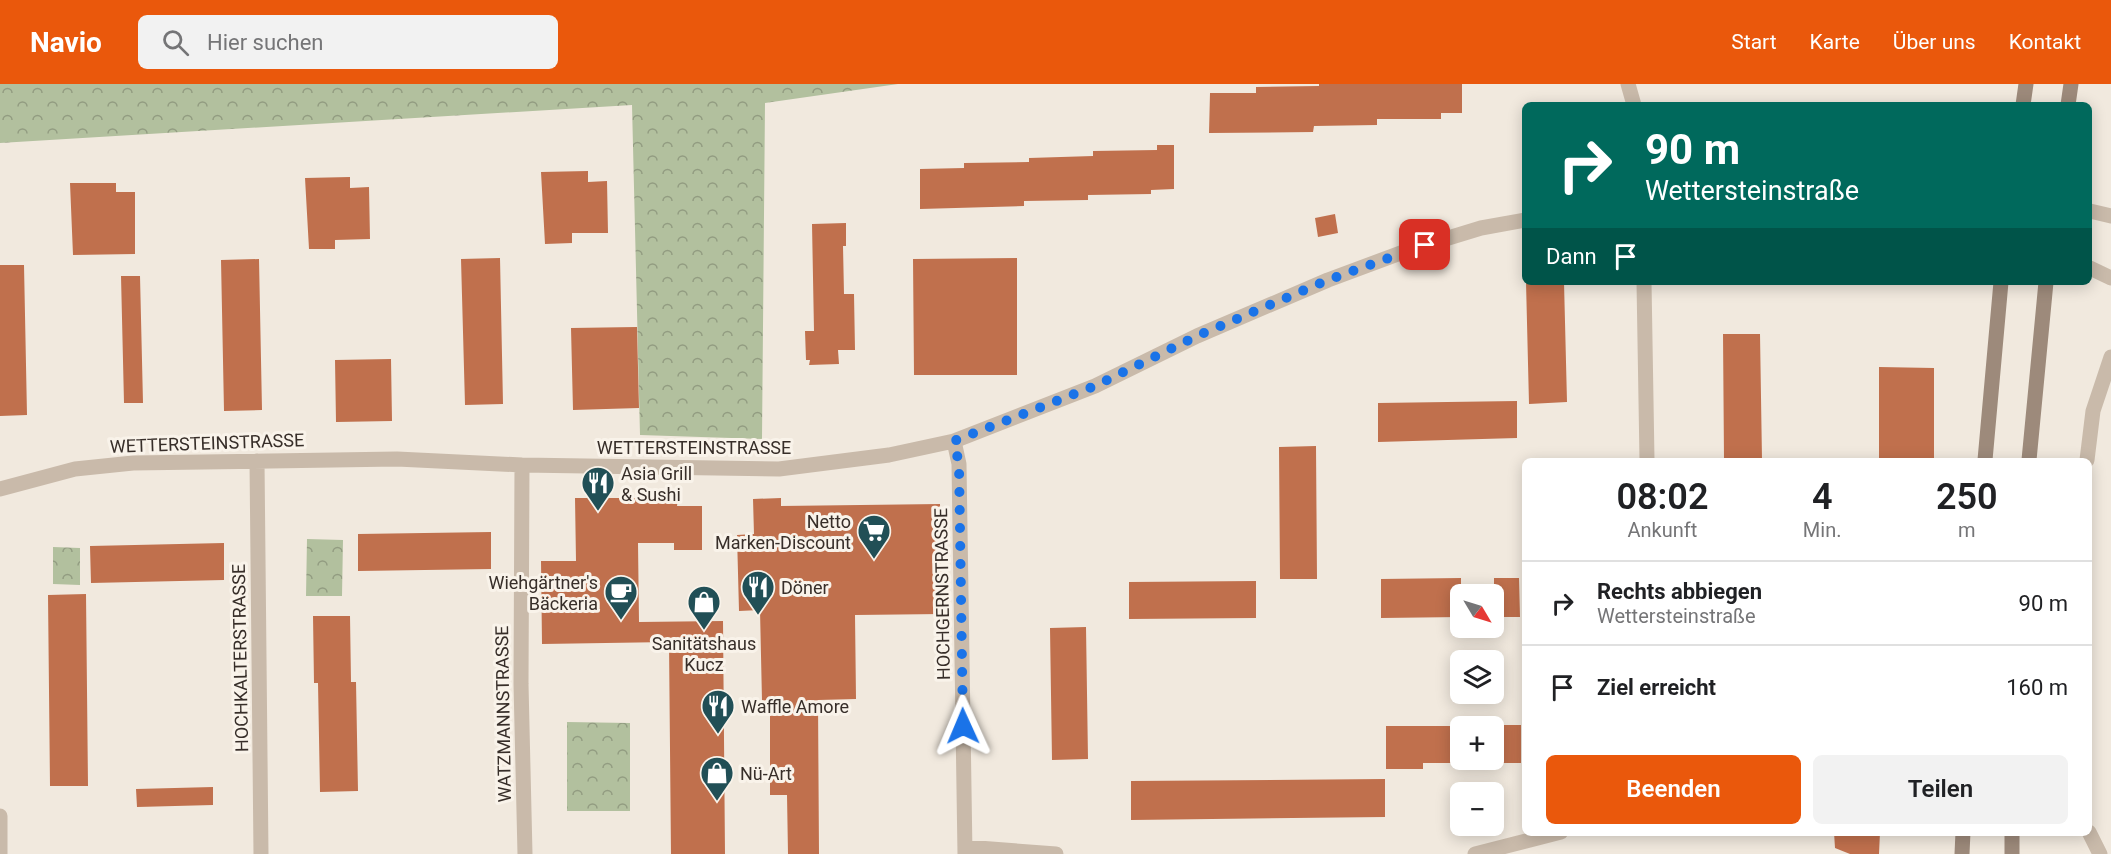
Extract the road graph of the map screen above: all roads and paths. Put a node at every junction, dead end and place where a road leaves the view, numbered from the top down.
1 (1628, 84) edge
2 (2026, 84) edge
3 (2071, 84) edge
4 (1633, 102) edge
5 (2023, 102) edge
6 (2068, 102) edge
7 (2092, 211) edge
8 (2111, 216) edge
9 (1522, 221) edge
10 (2092, 269) edge
11 (2111, 278) edge
12 (1644, 285) edge
13 (2001, 285) edge
14 (2046, 285) edge
15 (2111, 357) edge
16 (954, 441) junction
17 (1647, 458) edge
18 (1985, 458) edge
19 (2029, 458) edge
20 (2087, 458) edge
21 (257, 461) junction
22 (522, 465) junction
23 (0, 489) edge
24 (0, 816) edge
25 (1545, 836) edge
26 (1962, 836) edge
27 (2012, 836) edge
28 (2091, 836) edge
29 (965, 851) edge
30 (0, 854) edge
31 (261, 854) edge
32 (525, 854) edge
33 (1056, 854) edge
34 (1475, 854) edge
35 (1962, 854) edge
36 (2012, 854) edge
37 (2100, 854) edge

1 - 4 street
2 - 5 main road
3 - 6 main road
7 - 8 street
9 - 16 street, WETTERSTEINSTRASSE
10 - 11 street
12 - 17 street
13 - 18 main road
14 - 19 main road
15 - 20 street
16 - 22 street, WETTERSTEINSTRASSE
16 - 29 street, HOCHGERNSTRASSE
21 - 22 street, WETTERSTEINSTRASSE
21 - 23 street, WETTERSTEINSTRASSE
21 - 31 street, HOCHKALTERSTRASSE
22 - 32 street, WATZMANNSTRASSE
24 - 30 street
25 - 34 street
26 - 35 main road
27 - 36 main road
28 - 37 street
29 - 33 street

